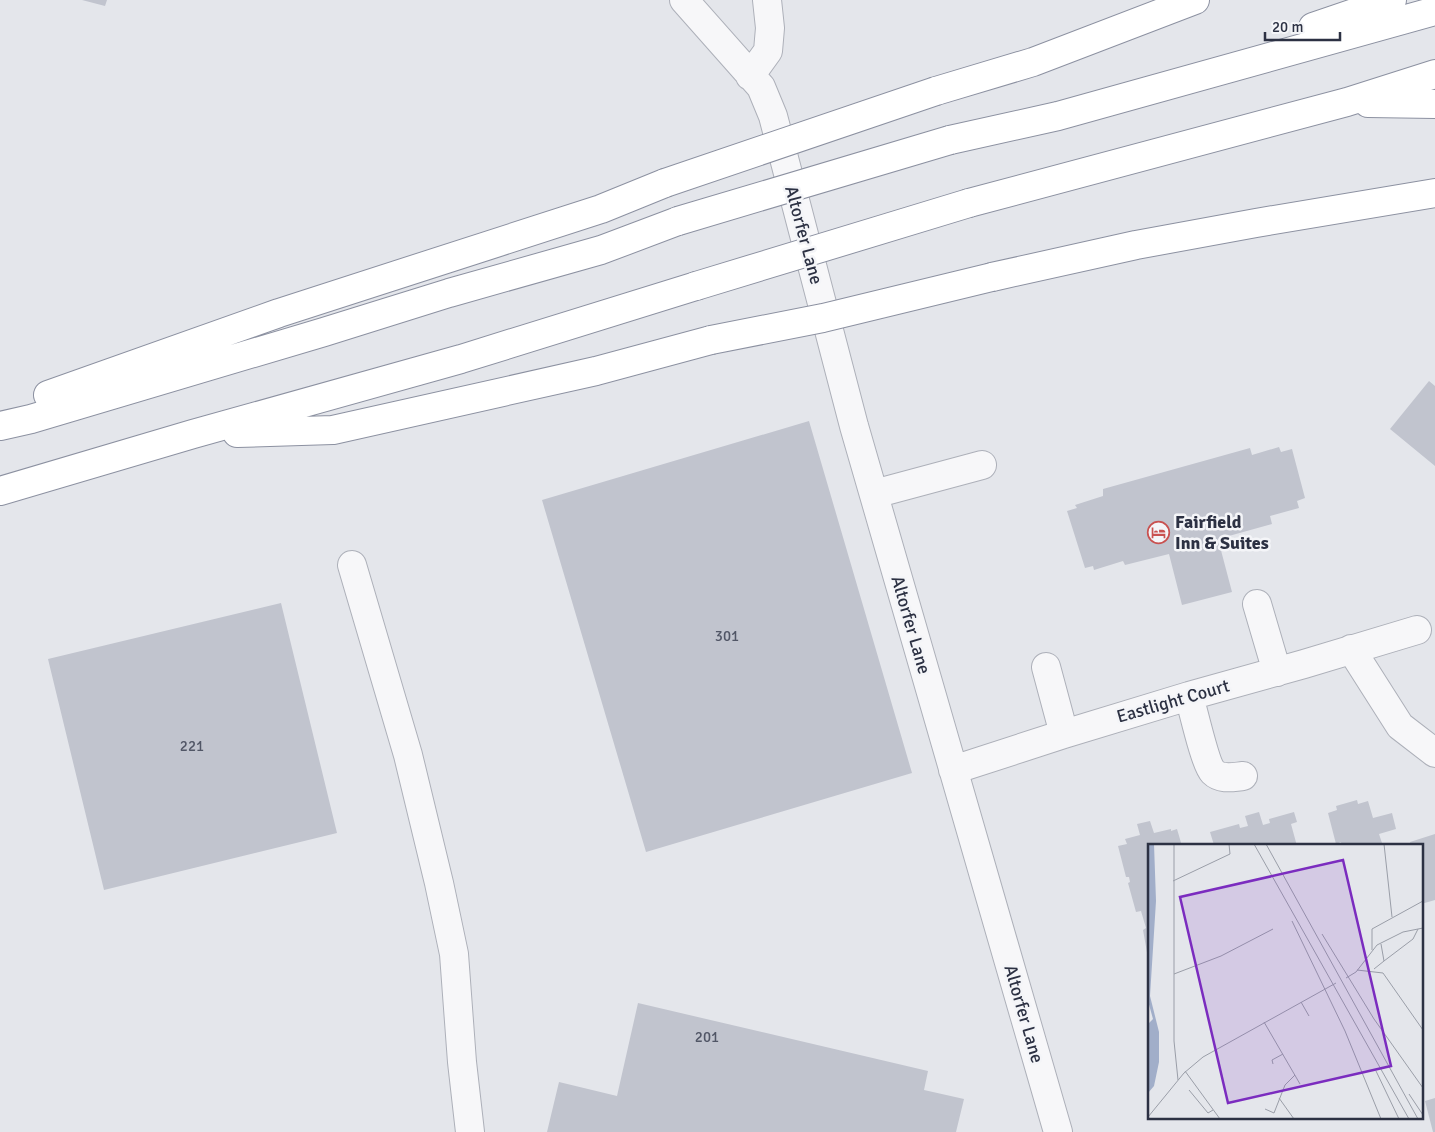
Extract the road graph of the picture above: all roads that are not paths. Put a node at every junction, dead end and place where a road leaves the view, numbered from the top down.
1 (684, 0) edge
2 (767, 0) edge
3 (1195, 0) edge
4 (1392, 0) edge
5 (1435, 11) edge
6 (1435, 74) edge
7 (750, 76) junction
8 (1347, 102) junction
9 (1435, 104) edge
10 (1058, 116) junction
11 (1435, 193) edge
12 (0, 416) edge
13 (0, 426) edge
14 (193, 434) junction
15 (982, 465) dead end
16 (0, 491) edge
17 (874, 494) junction
18 (352, 565) dead end
19 (1257, 604) dead end
20 (1405, 633) dead end
21 (1351, 649) junction
22 (1046, 668) dead end
23 (1277, 672) junction
24 (1189, 696) junction
25 (1064, 734) junction
26 (1435, 753) edge
27 (953, 770) junction
28 (1243, 776) dead end
29 (470, 1132) edge
30 (1058, 1132) edge

1 - 7 street, Altorfer Lane
2 - 7 street
3 - 12 highway, bridge
4 - 10 highway
5 - 10 highway
6 - 8 highway
7 - 17 street, Altorfer Lane
8 - 9 highway
8 - 14 highway, bridge
10 - 13 highway, bridge
11 - 14 highway, bridge
14 - 16 highway
15 - 17 street
17 - 27 street, Altorfer Lane
18 - 29 street
19 - 23 street
20 - 21 street, Eastlight Court
21 - 23 street, Eastlight Court
21 - 26 street
22 - 25 street
23 - 24 street, Eastlight Court
24 - 25 street, Eastlight Court
24 - 28 street
25 - 27 street, Eastlight Court
27 - 30 street, Altorfer Lane

